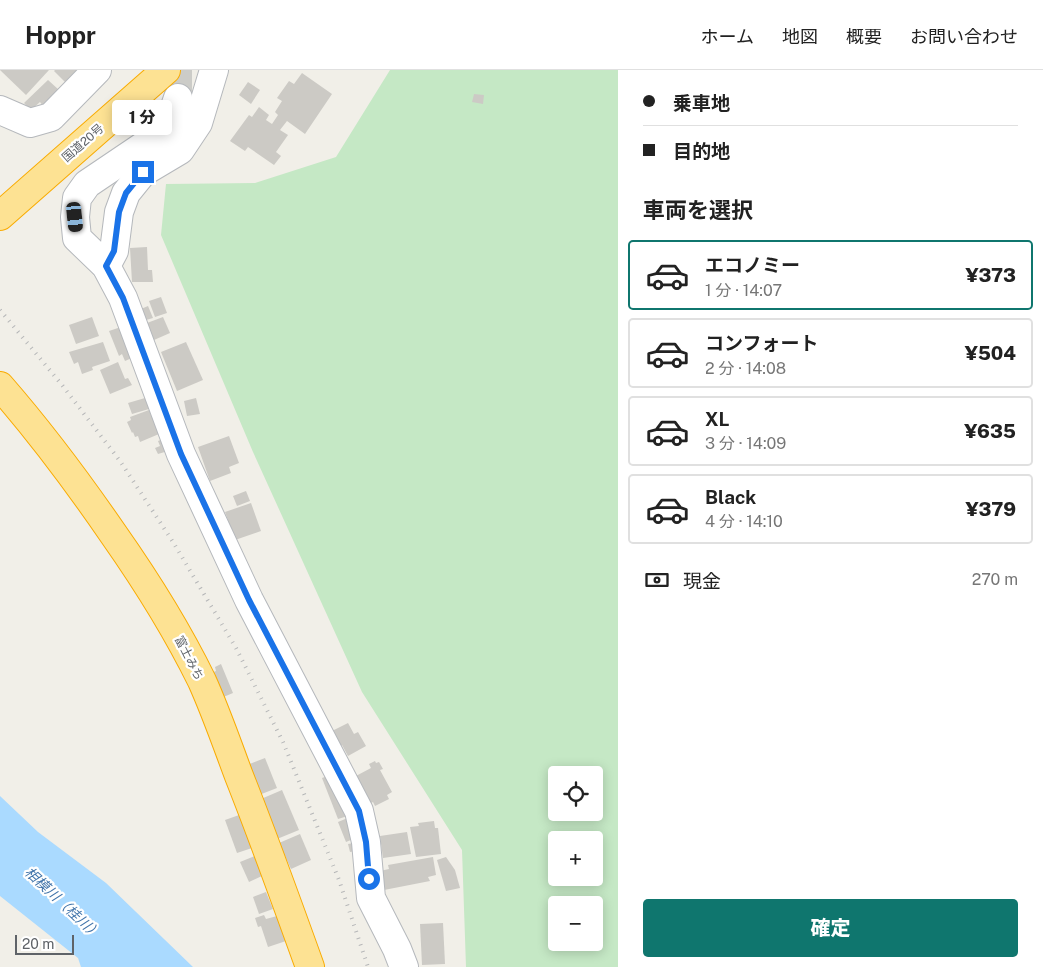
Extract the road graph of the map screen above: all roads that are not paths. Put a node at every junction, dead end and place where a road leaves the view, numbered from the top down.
1 (97, 70) edge
2 (166, 70) edge
3 (214, 70) edge
4 (178, 98) tunnel mouth
5 (0, 110) edge
6 (0, 216) edge
7 (106, 266) junction
8 (0, 386) edge
9 (310, 967) edge
10 (404, 967) edge

1 - 5 street
2 - 6 highway, 国道20号
3 - 7 street
4 - 7 street
7 - 10 street
8 - 9 highway, 富士みち

